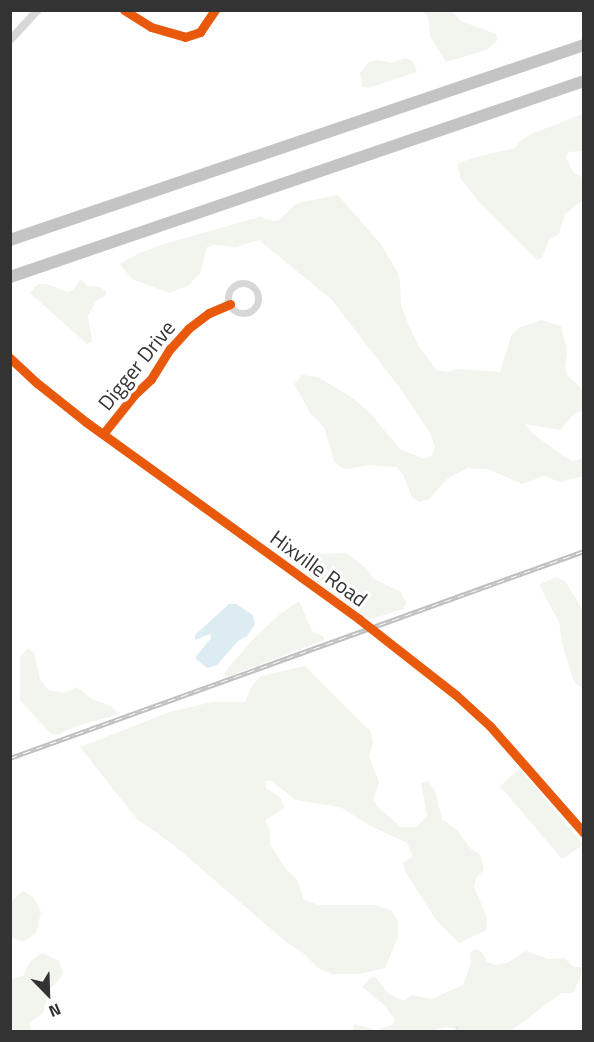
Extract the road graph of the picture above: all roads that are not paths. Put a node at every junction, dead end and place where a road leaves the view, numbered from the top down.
1 (38, 10) edge
2 (124, 10) edge
3 (214, 10) edge
4 (10, 40) edge
5 (584, 45) edge
6 (584, 81) edge
7 (10, 240) edge
8 (10, 277) edge
9 (230, 304) junction
10 (10, 358) edge
11 (103, 434) junction
12 (584, 833) edge

1 - 4 street
2 - 3 street
5 - 7 highway
6 - 8 highway
9 - 9 street, Digger Drive
9 - 11 street, Digger Drive
10 - 11 street, Hixville Road
11 - 12 street, Hixville Road

